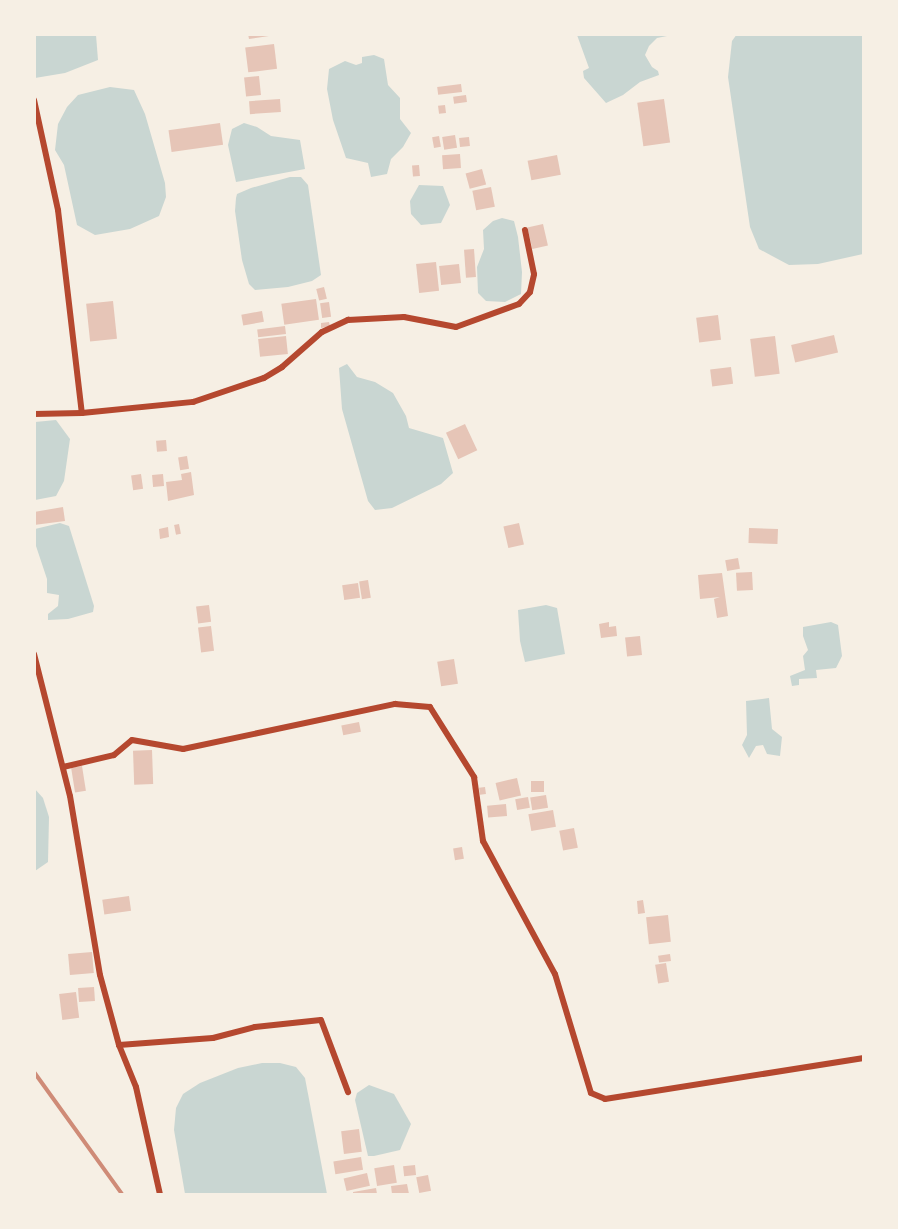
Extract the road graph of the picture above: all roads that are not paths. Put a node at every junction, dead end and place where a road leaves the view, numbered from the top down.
1 (34, 100) edge
2 (525, 230) dead end
3 (82, 413) junction
4 (34, 414) edge
5 (34, 654) edge
6 (63, 766) junction
7 (119, 1045) junction
8 (864, 1058) edge
9 (348, 1092) dead end
10 (160, 1194) edge

1 - 3 street
2 - 3 street
3 - 4 street
5 - 6 street
6 - 7 street
6 - 8 street
7 - 9 street
7 - 10 street

